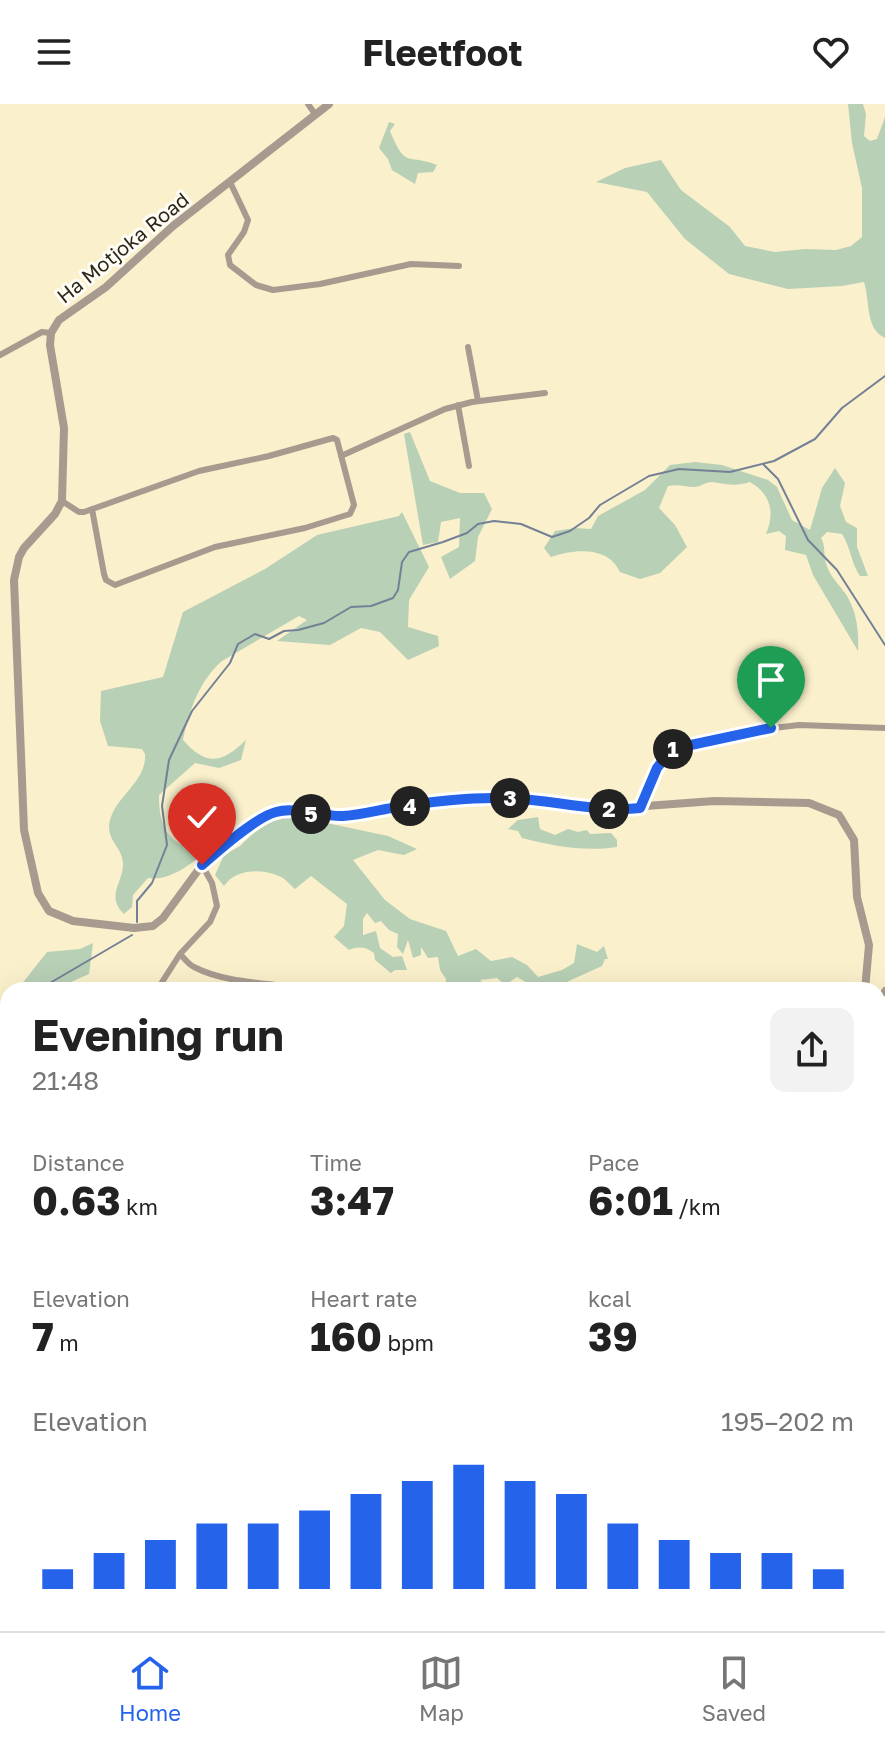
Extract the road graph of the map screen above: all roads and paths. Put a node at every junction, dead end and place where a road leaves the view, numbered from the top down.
1 (308, 104) edge
2 (329, 104) edge
3 (315, 114) junction
4 (230, 182) junction
5 (459, 266) dead end
6 (51, 333) junction
7 (0, 346) edge
8 (12, 347) junction
9 (468, 347) dead end
10 (0, 355) edge
11 (545, 393) dead end
12 (478, 401) junction
13 (458, 405) junction
14 (341, 456) junction
15 (469, 466) dead end
16 (62, 501) junction
17 (92, 509) junction
18 (885, 728) edge
19 (640, 808) junction
20 (202, 865) junction
21 (180, 954) junction
22 (162, 982) edge
23 (252, 982) edge
24 (866, 982) edge

1 - 3 street
2 - 3 street, Ha Motjoka Road
3 - 4 street, Ha Motjoka Road
4 - 5 street
4 - 6 street, Ha Motjoka Road
6 - 8 street
6 - 16 street, Ha Motjoka Road
7 - 8 street
8 - 10 street
9 - 12 street
11 - 12 street
12 - 13 street
13 - 14 street
13 - 15 street
14 - 17 street
14 - 17 street
16 - 17 street
16 - 20 street
18 - 19 street
19 - 20 street
19 - 24 street
20 - 21 street
21 - 22 street
21 - 23 street

